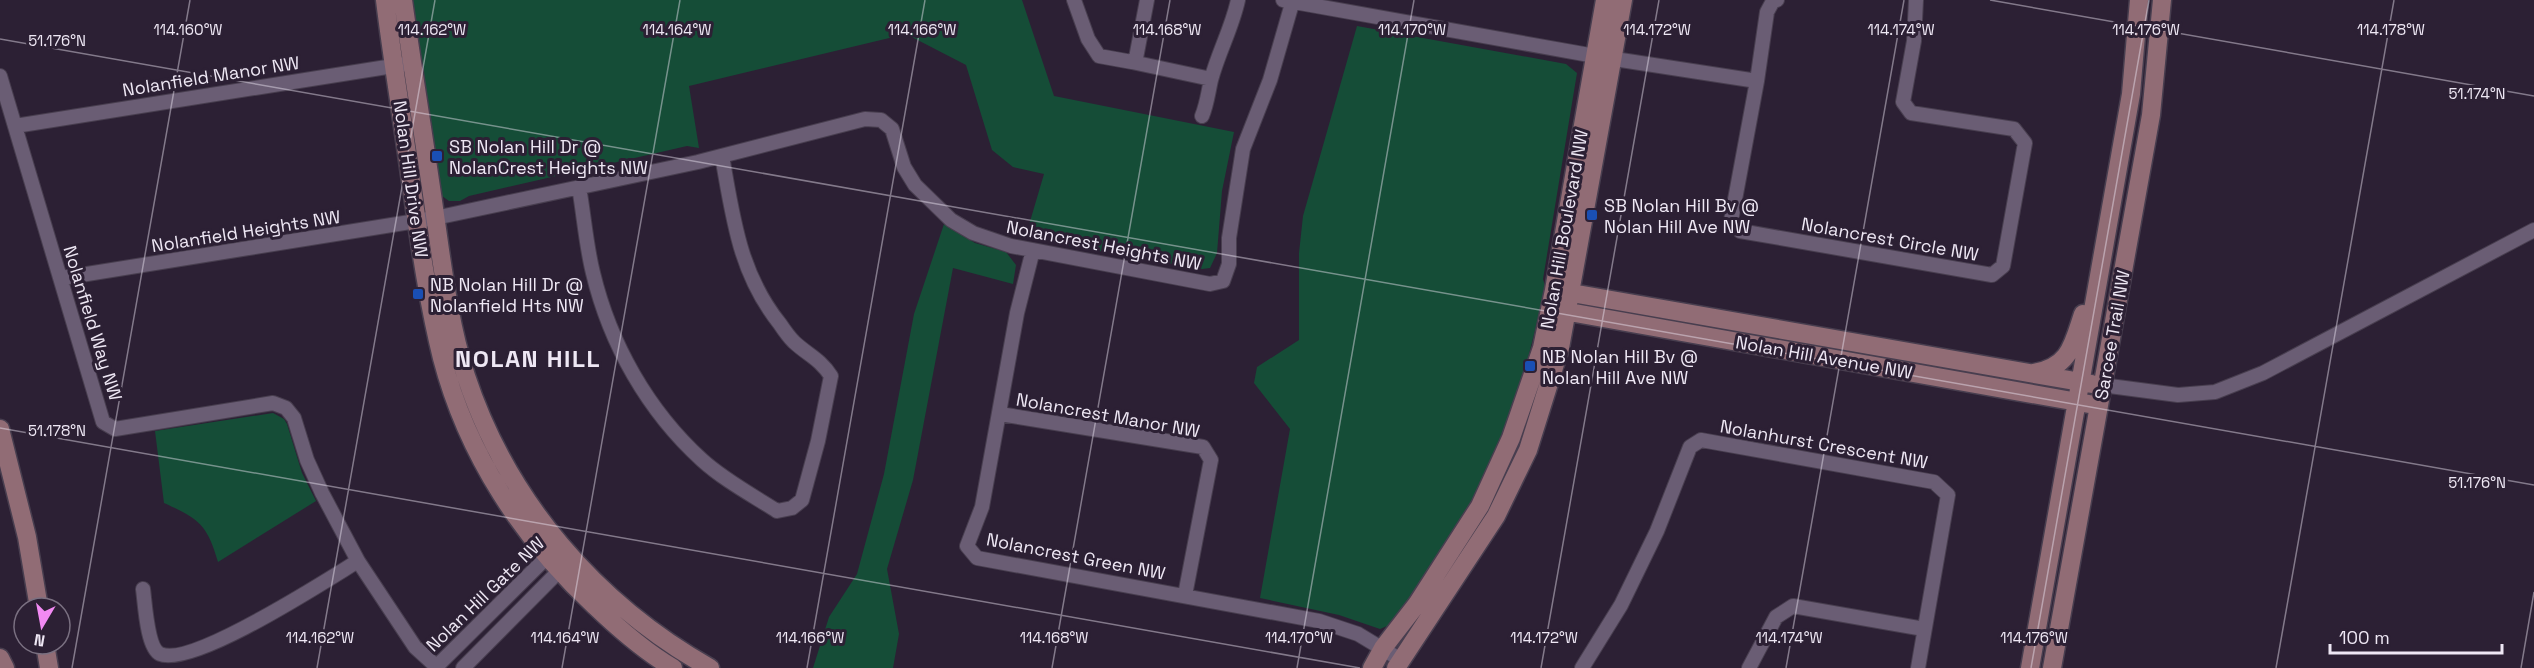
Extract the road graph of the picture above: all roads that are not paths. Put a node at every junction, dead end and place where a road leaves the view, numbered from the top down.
1 (385, 0) edge
2 (403, 0) edge
3 (1074, 0) edge
4 (1147, 0) edge
5 (1238, 0) edge
6 (1605, 0) edge
7 (1623, 0) edge
8 (1777, 0) edge
9 (1916, 0) edge
10 (2139, 0) edge
11 (2162, 0) edge
12 (1290, 1) edge
13 (1604, 58) junction
14 (1132, 62) junction
15 (403, 64) junction
16 (0, 76) edge
17 (1211, 80) junction
18 (1757, 81) junction
19 (1202, 116) dead end
20 (15, 126) junction
21 (722, 156) junction
22 (579, 188) junction
23 (435, 218) junction
24 (417, 220) junction
25 (2534, 230) edge
26 (1033, 250) junction
27 (62, 278) junction
28 (1562, 291) junction
29 (2096, 295) junction
30 (1559, 310) junction
31 (2030, 374) junction
32 (2081, 382) junction
33 (2102, 385) junction
34 (2077, 402) junction
35 (2099, 406) junction
36 (1000, 414) junction
37 (0, 429) edge
38 (554, 551) junction
39 (358, 561) junction
40 (565, 565) junction
41 (143, 589) dead end
42 (1185, 595) junction
43 (37, 596) edge
44 (1924, 629) junction
45 (1383, 648) junction
46 (0, 658) edge
47 (1398, 664) edge
48 (436, 667) edge
49 (5, 668) edge
50 (463, 668) edge
51 (673, 668) edge
52 (710, 668) edge
53 (1372, 668) edge
54 (1582, 668) edge
55 (1749, 668) edge
56 (1918, 668) edge
57 (2030, 668) edge
58 (2052, 668) edge

1 - 15 street, Nolan Hill Drive NW
2 - 15 street, Nolan Hill Drive NW
3 - 14 street
4 - 14 street
5 - 17 street
6 - 13 street, Nolan Hill Boulevard NW
7 - 13 street, Nolan Hill Boulevard NW
8 - 18 street, Nolancrest Circle NW
9 - 18 street, Nolancrest Circle NW
10 - 29 street, Sarcee Trail NW
11 - 33 street, Sarcee Trail NW
12 - 13 street
12 - 26 street, Nolancrest Heights NW
13 - 18 street
13 - 28 street, Nolan Hill Boulevard NW
14 - 17 street
15 - 20 street, Nolanfield Manor NW
15 - 23 street, Nolan Hill Drive NW
15 - 24 street, Nolan Hill Drive NW
16 - 20 street, Nolanfield Way NW
17 - 19 street
20 - 27 street, Nolanfield Way NW
21 - 22 street, Nolancrest Heights NW
21 - 22 street
21 - 26 street, Nolancrest Heights NW
22 - 23 street, Nolancrest Heights NW
23 - 24 street, Nolanfield Heights NW
23 - 38 street, Nolan Hill Drive NW
24 - 27 street, Nolanfield Heights NW
24 - 38 street, Nolan Hill Drive NW
25 - 33 street
26 - 36 street, Nolancrest Green NW
27 - 39 street, Nolanfield Way NW
28 - 30 street, Nolan Hill Boulevard NW
28 - 31 street, Nolan Hill Avenue NW
29 - 31 street
29 - 32 street, Sarcee Trail NW
30 - 34 street, Nolan Hill Avenue NW
30 - 45 street, Nolan Hill Boulevard NW
30 - 47 street, Nolan Hill Boulevard NW
31 - 32 street, Nolan Hill Avenue NW
32 - 33 street, Nolan Hill Avenue NW
32 - 34 street, Sarcee Trail NW
33 - 35 street, Sarcee Trail NW
34 - 35 street, Nolan Hill Avenue NW
34 - 57 street, Sarcee Trail NW
35 - 58 street, Sarcee Trail NW
36 - 42 street, Nolancrest Manor NW
36 - 42 street, Nolancrest Green NW
37 - 43 street
38 - 40 street, Nolan Hill Drive NW
38 - 48 street, Nolan Hill Gate NW
39 - 41 street
39 - 48 street, Nolanfield Way NW
40 - 50 street, Nolan Hill Gate NW
40 - 51 street, Nolan Hill Drive NW
40 - 52 street, Nolan Hill Drive NW
42 - 45 street, Nolancrest Green NW
44 - 54 street, Nolanhurst Crescent NW
44 - 55 street
44 - 56 street, Nolanhurst Crescent NW
45 - 47 street, Nolancrest Green NW
45 - 53 street, Nolan Hill Boulevard NW
46 - 49 street

